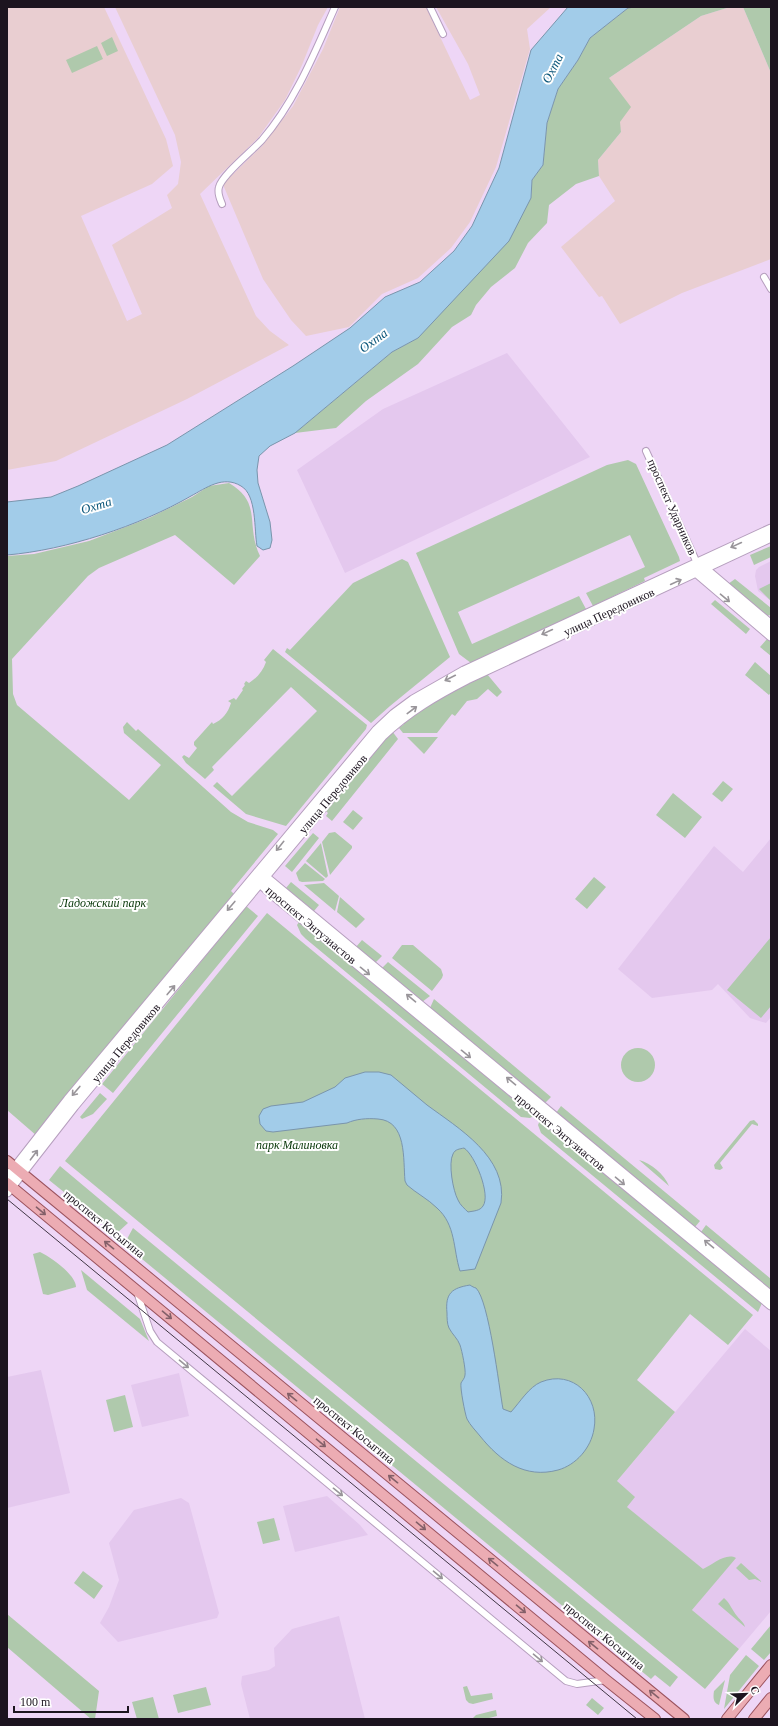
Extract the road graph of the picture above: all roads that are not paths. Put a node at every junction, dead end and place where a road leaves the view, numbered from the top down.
1 (335, 7) edge
2 (430, 7) edge
3 (443, 34) dead end
4 (222, 204) dead end
5 (764, 277) dead end
6 (771, 289) edge
7 (646, 451) dead end
8 (771, 529) edge
9 (771, 537) edge
10 (699, 568) junction
11 (771, 625) edge
12 (771, 636) edge
13 (260, 879) junction
14 (14, 1167) edge
15 (8, 1185) edge
16 (137, 1290) junction
17 (771, 1296) edge
18 (771, 1306) edge
19 (771, 1665) edge
20 (606, 1680) junction
21 (771, 1698) edge
22 (655, 1719) edge
23 (684, 1719) edge
24 (727, 1719) edge
25 (754, 1719) edge

1 - 4 street
2 - 3 street
5 - 6 street
7 - 10 street, проспект Ударников
8 -> 10 street, улица Передовиков
9 - 10 street, улица Передовиков
10 - 11 street, проспект Ударников
10 -> 12 street, проспект Ударников
10 - 13 street, улица Передовиков
13 - 14 street, улица Передовиков
17 -> 13 street, проспект Энтузиастов
13 -> 18 street, проспект Энтузиастов
14 - 15 street, улица Передовиков
23 -> 14 main road, проспект Косыгина
15 -> 16 main road
16 -> 20 main road
16 -> 20 street
19 - 24 main road
20 - 22 main road
21 - 25 main road

